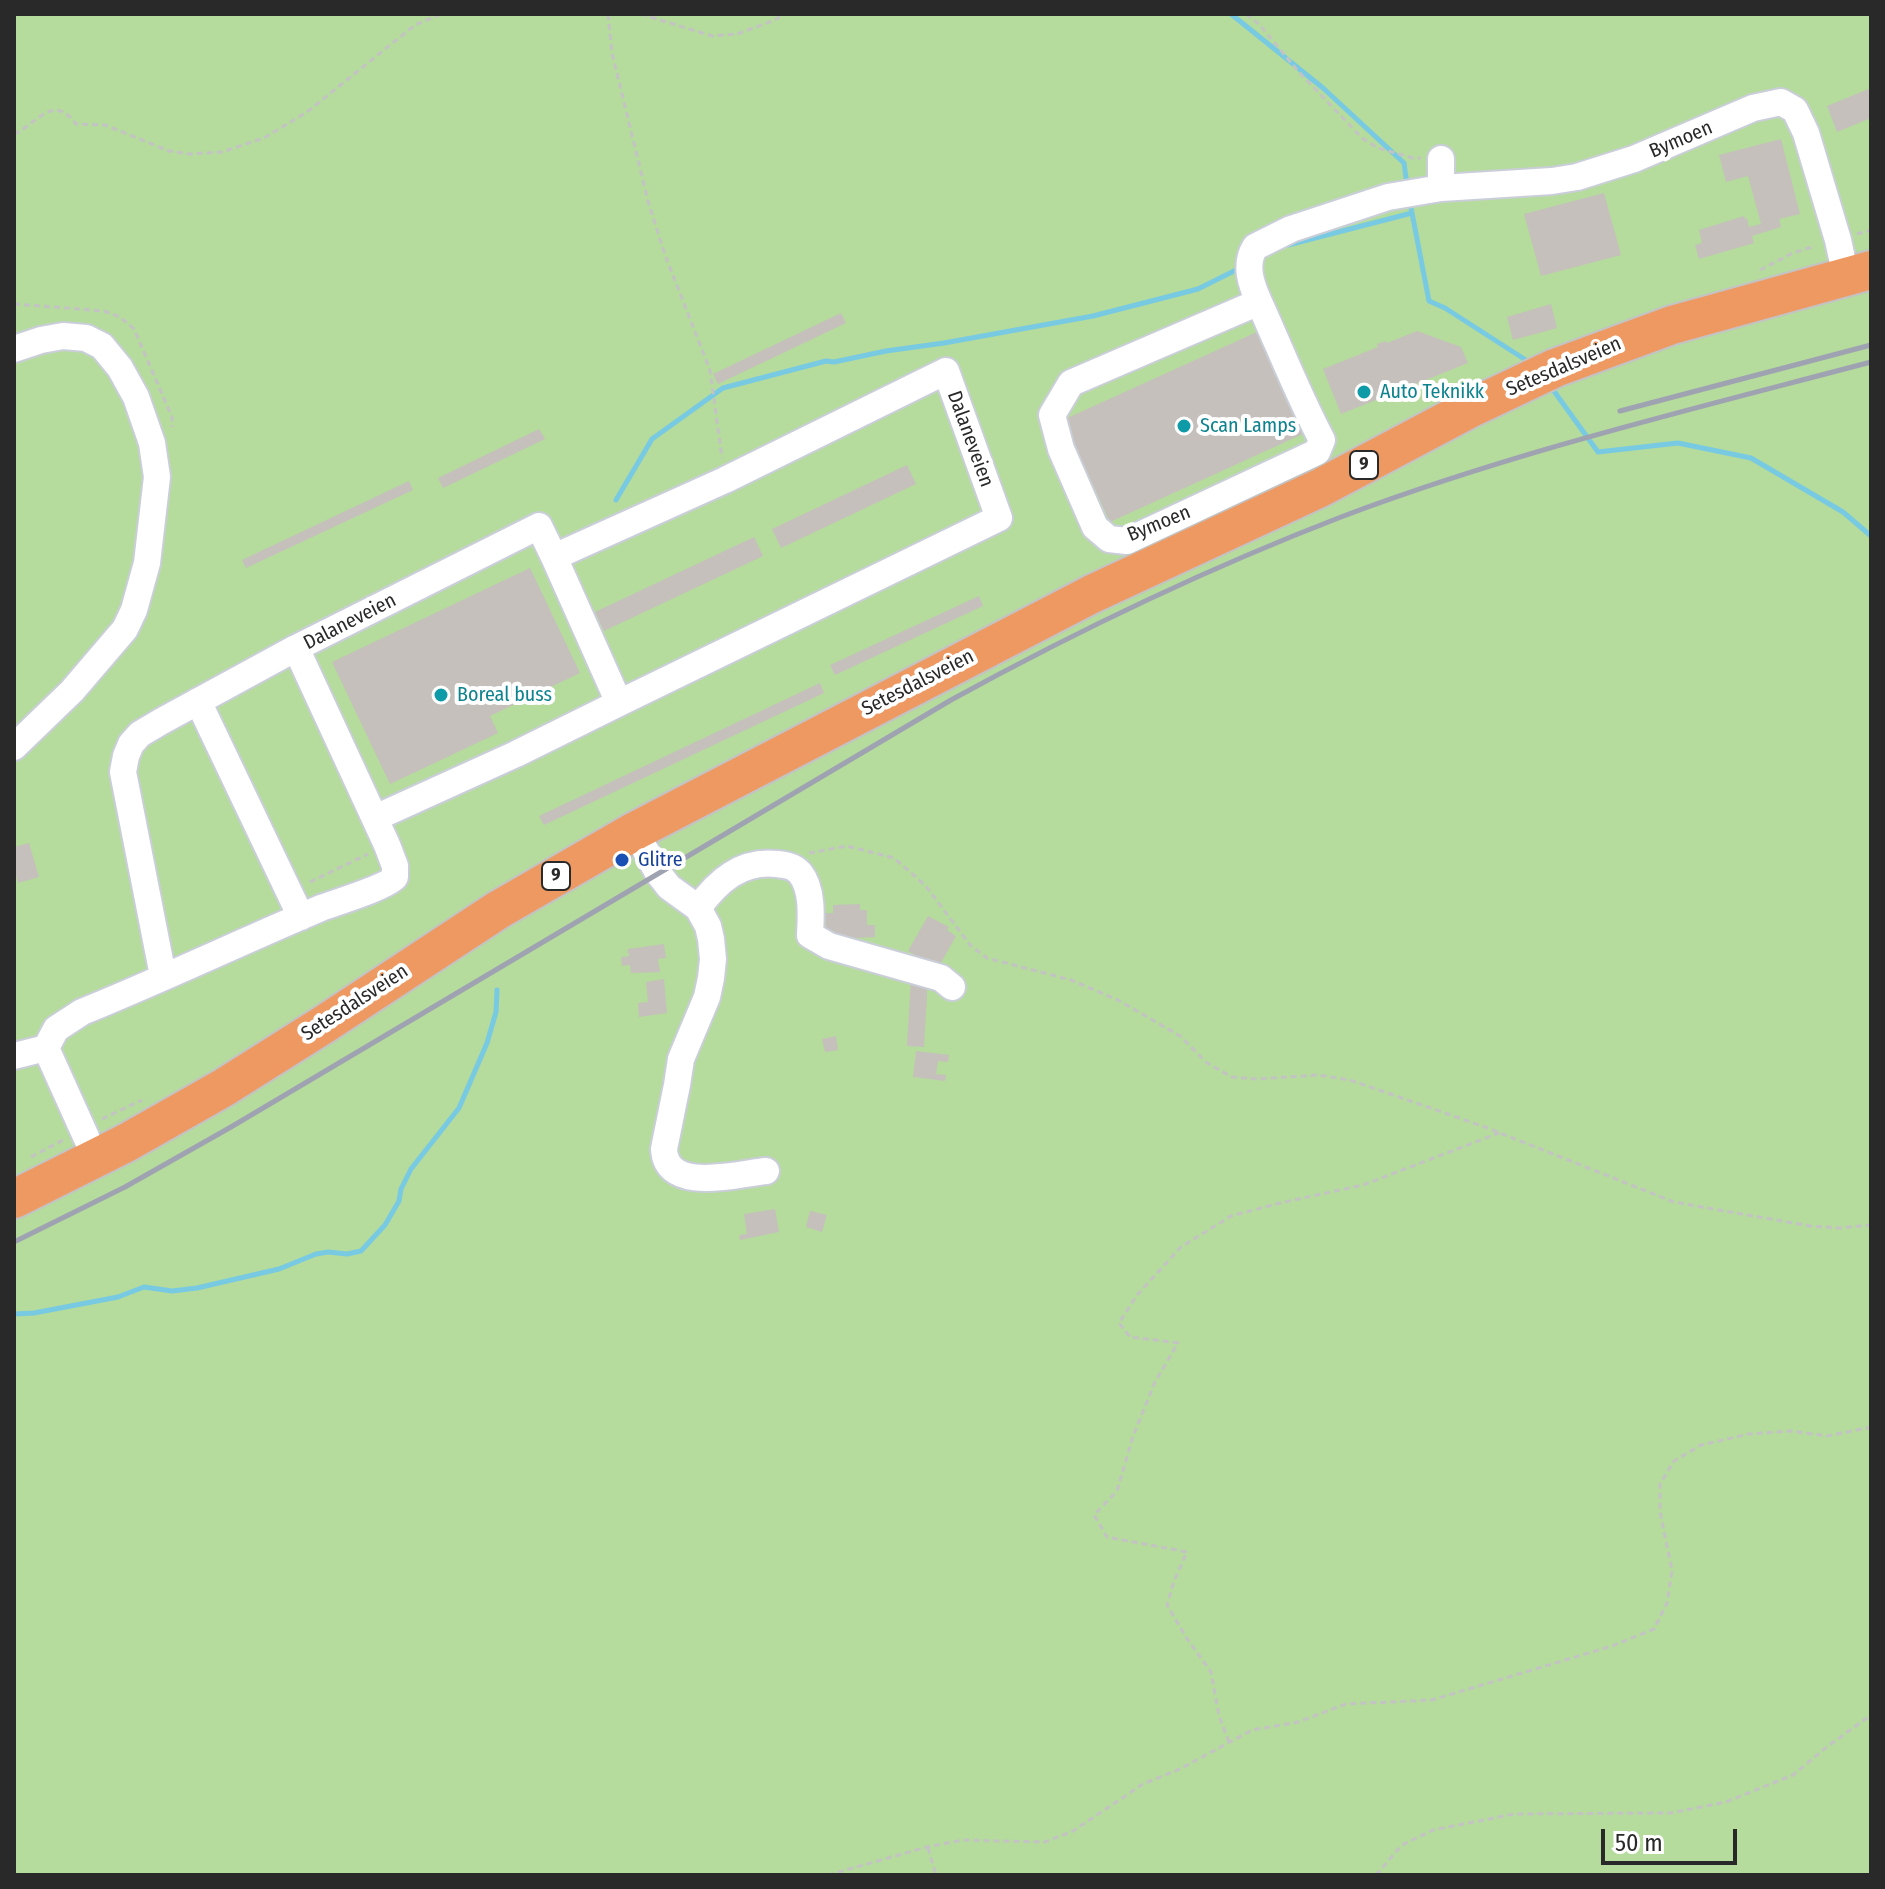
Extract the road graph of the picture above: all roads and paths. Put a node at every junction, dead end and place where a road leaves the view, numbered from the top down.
1 (441, 14) edge
2 (608, 14) edge
3 (641, 14) edge
4 (783, 14) edge
5 (1246, 14) edge
6 (14, 134) edge
7 (1441, 159) joint
8 (1441, 188) junction
9 (1858, 273) edge
10 (1259, 302) junction
11 (14, 349) edge
12 (725, 480) junction
13 (554, 557) junction
14 (296, 648) junction
15 (198, 701) junction
16 (619, 703) junction
17 (14, 747) edge
18 (375, 818) junction
19 (635, 831) junction
20 (387, 845) junction
21 (789, 865) junction
22 (289, 892) junction
23 (698, 908) junction
24 (301, 917) junction
25 (163, 976) junction
26 (952, 987) dead end
27 (46, 1048) junction
28 (14, 1056) edge
29 (1499, 1133) junction
30 (96, 1159) junction
31 (766, 1171) dead end
32 (14, 1199) edge
33 (1871, 1225) edge
34 (1871, 1427) edge
35 (1871, 1715) edge
36 (1229, 1742) junction
37 (927, 1847) junction
38 (828, 1875) edge
39 (936, 1875) edge
40 (1376, 1875) edge

1 - 6 path
2 - 12 path
3 - 4 path
5 - 7 path
7 - 8 lane
8 - 9 lane, Bymoen
8 - 10 lane, Bymoen
9 - 19 highway, Setesdalsveien / 9
10 - 10 lane, Bymoen
11 - 17 lane
12 - 13 lane, Dalaneveien
12 - 16 lane, Dalaneveien
13 - 14 lane, Dalaneveien
13 - 16 lane, Dalaneveien
14 - 15 lane
14 - 18 lane, Dalaneveien
15 - 22 lane
15 - 25 lane
16 - 18 lane, Dalaneveien
18 - 20 lane, Dalaneveien
19 - 23 lane
19 - 30 highway, Setesdalsveien / 9
20 - 22 path
20 - 24 lane, Dalaneveien
21 - 23 lane
21 - 26 lane
21 - 29 path
22 - 24 lane
23 - 31 lane
24 - 25 lane, Dalaneveien
25 - 27 lane, Dalaneveien
27 - 28 lane
27 - 30 lane
29 - 33 path
29 - 36 path
30 - 32 highway, Setesdalsveien / 9
34 - 36 path
35 - 40 path
36 - 37 path
37 - 38 path
37 - 39 path

